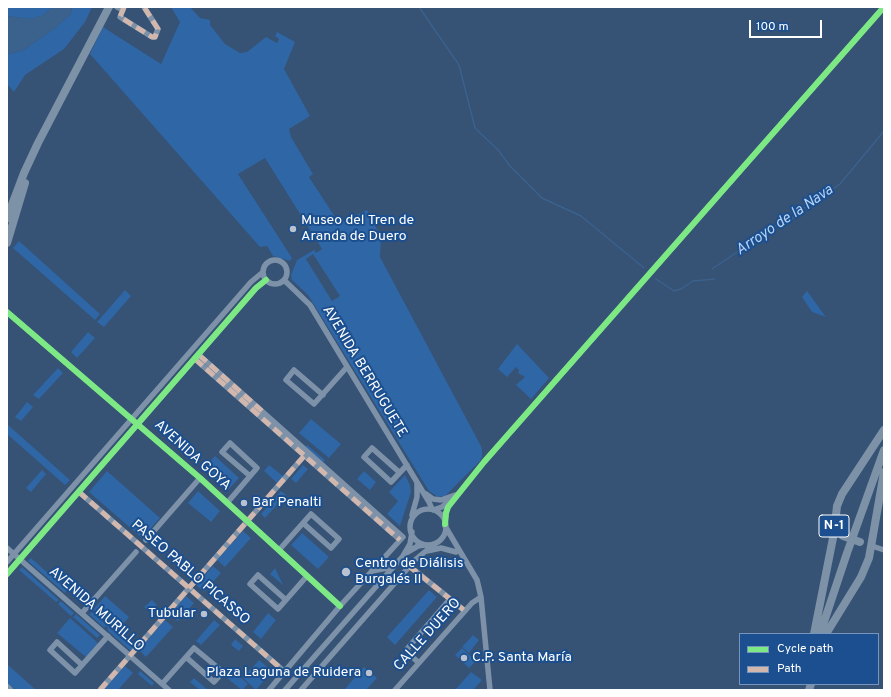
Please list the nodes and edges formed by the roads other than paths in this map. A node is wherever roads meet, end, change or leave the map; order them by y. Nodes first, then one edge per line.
1 (109, 7) edge
2 (117, 7) edge
3 (144, 7) edge
4 (884, 7) edge
5 (123, 8) edge
6 (38, 143) junction
7 (7, 218) edge
8 (7, 243) edge
9 (263, 272) junction
10 (266, 280) junction
11 (284, 280) junction
12 (7, 312) edge
13 (197, 357) junction
14 (348, 367) junction
15 (323, 395) junction
16 (132, 419) junction
17 (139, 424) junction
18 (884, 430) edge
19 (884, 450) edge
20 (304, 452) junction
21 (407, 465) junction
22 (399, 472) junction
23 (884, 472) edge
24 (250, 476) junction
25 (200, 478) junction
26 (417, 482) junction
27 (422, 491) junction
28 (79, 492) junction
29 (457, 494) junction
30 (227, 503) junction
31 (432, 510) junction
32 (412, 518) junction
33 (247, 521) junction
34 (303, 523) junction
35 (445, 525) junction
36 (412, 532) junction
37 (834, 533) junction
38 (146, 540) dead end
39 (434, 544) junction
40 (425, 545) junction
41 (872, 546) junction
42 (7, 548) edge
43 (279, 550) junction
44 (884, 550) edge
45 (136, 552) dead end
46 (425, 552) junction
47 (456, 552) junction
48 (14, 554) junction
49 (402, 556) junction
50 (463, 557) junction
51 (20, 559) junction
52 (7, 562) edge
53 (410, 566) junction
54 (393, 567) junction
55 (372, 571) junction
56 (7, 574) edge
57 (307, 576) junction
58 (188, 588) junction
59 (481, 597) junction
60 (450, 599) junction
61 (286, 600) junction
62 (340, 606) junction
63 (465, 611) junction
64 (82, 614) junction
65 (814, 633) edge
66 (820, 633) edge
67 (827, 633) edge
68 (108, 636) junction
69 (129, 656) junction
70 (186, 657) junction
71 (419, 663) junction
72 (82, 665) junction
73 (285, 672) junction
74 (162, 684) junction
75 (7, 688) edge
76 (398, 689) edge
77 (9, 690) edge
78 (100, 690) edge
79 (169, 690) edge
80 (269, 690) edge
81 (285, 690) edge
82 (300, 690) edge
83 (490, 690) edge

1 - 6 highway
2 - 5 street
3 - 5 street
4 - 29 street
6 - 7 highway
6 - 8 highway
9 - 10 street
9 - 11 street
9 - 16 street
10 - 11 street
10 - 13 street
11 - 14 street, AVENIDA BERRUGUETE
12 - 16 street, AVENIDA GOYA
13 - 17 street
13 - 20 street
14 - 15 street
14 - 21 street, AVENIDA BERRUGUETE
15 - 15 street
16 - 17 street, AVENIDA GOYA
16 - 48 street
17 - 25 street, AVENIDA GOYA
17 - 28 street
18 - 37 highway, N-1
19 - 66 highway, N-1
20 - 33 street
20 - 55 street
21 - 22 street
21 - 26 street, AVENIDA BERRUGUETE
22 - 22 street
23 - 41 highway
24 - 24 street
24 - 30 street
25 - 30 street, AVENIDA GOYA
25 - 38 street
26 - 27 street, AVENIDA BERRUGUETE
26 - 32 street
27 - 29 street
27 - 31 street, AVENIDA BERRUGUETE
28 - 51 street
28 - 58 street, PASEO PABLO PICASSO
29 - 31 street
29 - 35 street
30 - 33 street, AVENIDA GOYA
31 - 32 street
31 - 35 street
32 - 36 street
33 - 43 street, AVENIDA GOYA
33 - 58 street
34 - 34 street
34 - 43 street
35 - 39 street
35 - 50 street
36 - 40 street
36 - 49 street
37 - 41 highway, N-1, bridge
37 - 65 highway, N-1
39 - 40 street
39 - 46 street
39 - 47 street
40 - 49 street
41 - 44 street
41 - 67 highway
42 - 48 street, AVENIDA MURILLO
43 - 57 street, AVENIDA GOYA
45 - 64 street
46 - 47 street
46 - 53 street
47 - 50 street
48 - 51 street, AVENIDA MURILLO
48 - 52 street
49 - 54 street
50 - 59 street
51 - 56 street
51 - 64 street, AVENIDA MURILLO
53 - 60 street
53 - 82 street
54 - 55 street
54 - 81 street
55 - 62 street
57 - 61 street
57 - 62 street, AVENIDA GOYA
58 - 69 street
58 - 73 street, PASEO PABLO PICASSO
59 - 63 street, CALLE DUERO
59 - 83 street
60 - 63 street
60 - 71 street
61 - 61 street
62 - 73 street
63 - 71 street, CALLE DUERO
64 - 68 street, AVENIDA MURILLO
68 - 69 street, AVENIDA MURILLO
68 - 72 street
69 - 74 street, AVENIDA MURILLO
69 - 78 street
70 - 70 street
70 - 74 street
71 - 76 street, CALLE DUERO
72 - 72 street
73 - 80 street
74 - 79 street, AVENIDA MURILLO
75 - 77 highway

